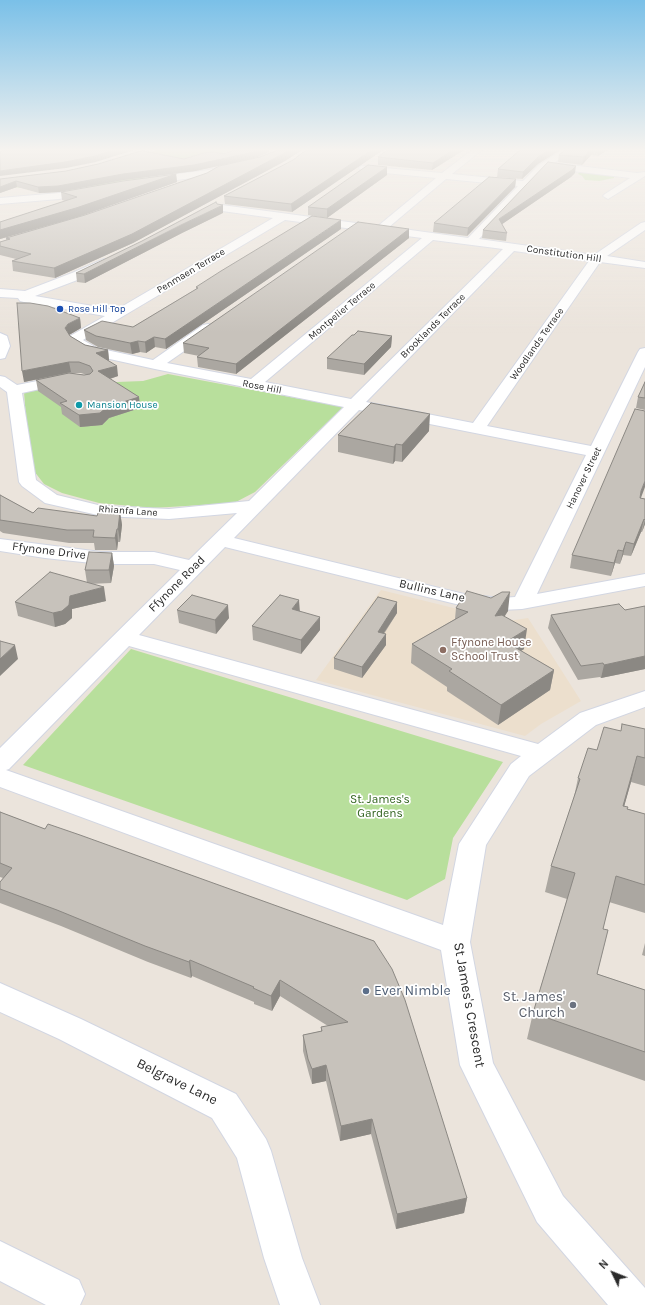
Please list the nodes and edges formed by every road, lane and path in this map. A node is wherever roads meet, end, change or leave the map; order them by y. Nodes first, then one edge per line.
1 (259, 211) edge
2 (303, 211) edge
3 (403, 211) edge
4 (500, 211) edge
5 (289, 217) junction
6 (645, 225) edge
7 (355, 226) junction
8 (381, 229) junction
9 (342, 235) edge
10 (431, 236) junction
11 (471, 241) junction
12 (511, 247) junction
13 (117, 256) edge
14 (597, 258) junction
15 (645, 265) edge
16 (0, 294) edge
17 (25, 296) junction
18 (119, 314) junction
19 (220, 320) edge
20 (5, 337) edge
21 (645, 354) edge
22 (0, 355) edge
23 (155, 365) junction
24 (80, 378) edge
25 (7, 385) edge
26 (253, 385) junction
27 (354, 405) junction
28 (477, 429) junction
29 (596, 452) junction
30 (255, 506) junction
31 (221, 540) junction
32 (0, 545) edge
33 (194, 567) junction
34 (645, 580) edge
35 (522, 603) junction
36 (124, 638) junction
37 (645, 699) edge
38 (543, 754) junction
39 (0, 763) edge
40 (0, 776) edge
41 (455, 942) junction
42 (0, 997) edge
43 (0, 1260) edge
44 (65, 1294) dead end
45 (300, 1305) edge
46 (634, 1305) edge

1 - 5 street, Constitution Hill
2 - 5 street, Penmaen Terrace
3 - 8 street
4 - 11 street
5 - 7 street, Constitution Hill
5 - 18 street, Penmaen Terrace
6 - 14 street
7 - 8 street, Constitution Hill
7 - 9 street
8 - 10 street, Constitution Hill
10 - 11 street, Constitution Hill
10 - 26 street, Montpelier Terrace
11 - 12 street, Constitution Hill
12 - 14 street, Constitution Hill
12 - 27 street, Brooklands Terrace
13 - 17 street
14 - 15 street, Constitution Hill
14 - 28 street, Woodlands Terrace
16 - 17 street
17 - 18 street
18 - 23 street, Rose Hill
19 - 23 street
20 - 22 street
21 - 29 street, Hanover Street
23 - 26 street, Rose Hill
24 - 25 street
25 - 30 street, Rhianfa Lane
26 - 27 street, Rose Hill
27 - 28 street, Rose Hill
27 - 30 street, Ffynone Road
28 - 29 street, Rose Hill
29 - 35 street, Hanover Street
30 - 31 street, Ffynone Road
31 - 33 street, Ffynone Road
31 - 35 street, Bullins Lane
32 - 33 street, Ffynone Drive
33 - 36 street, Ffynone Road
34 - 35 street, Bullins Lane
36 - 38 street
36 - 39 street, Ffynone Road
37 - 38 street, St James's Crescent
38 - 41 street, St James's Crescent
40 - 41 street
41 - 46 street, St James's Crescent
42 - 45 street, Belgrave Lane
43 - 44 street

